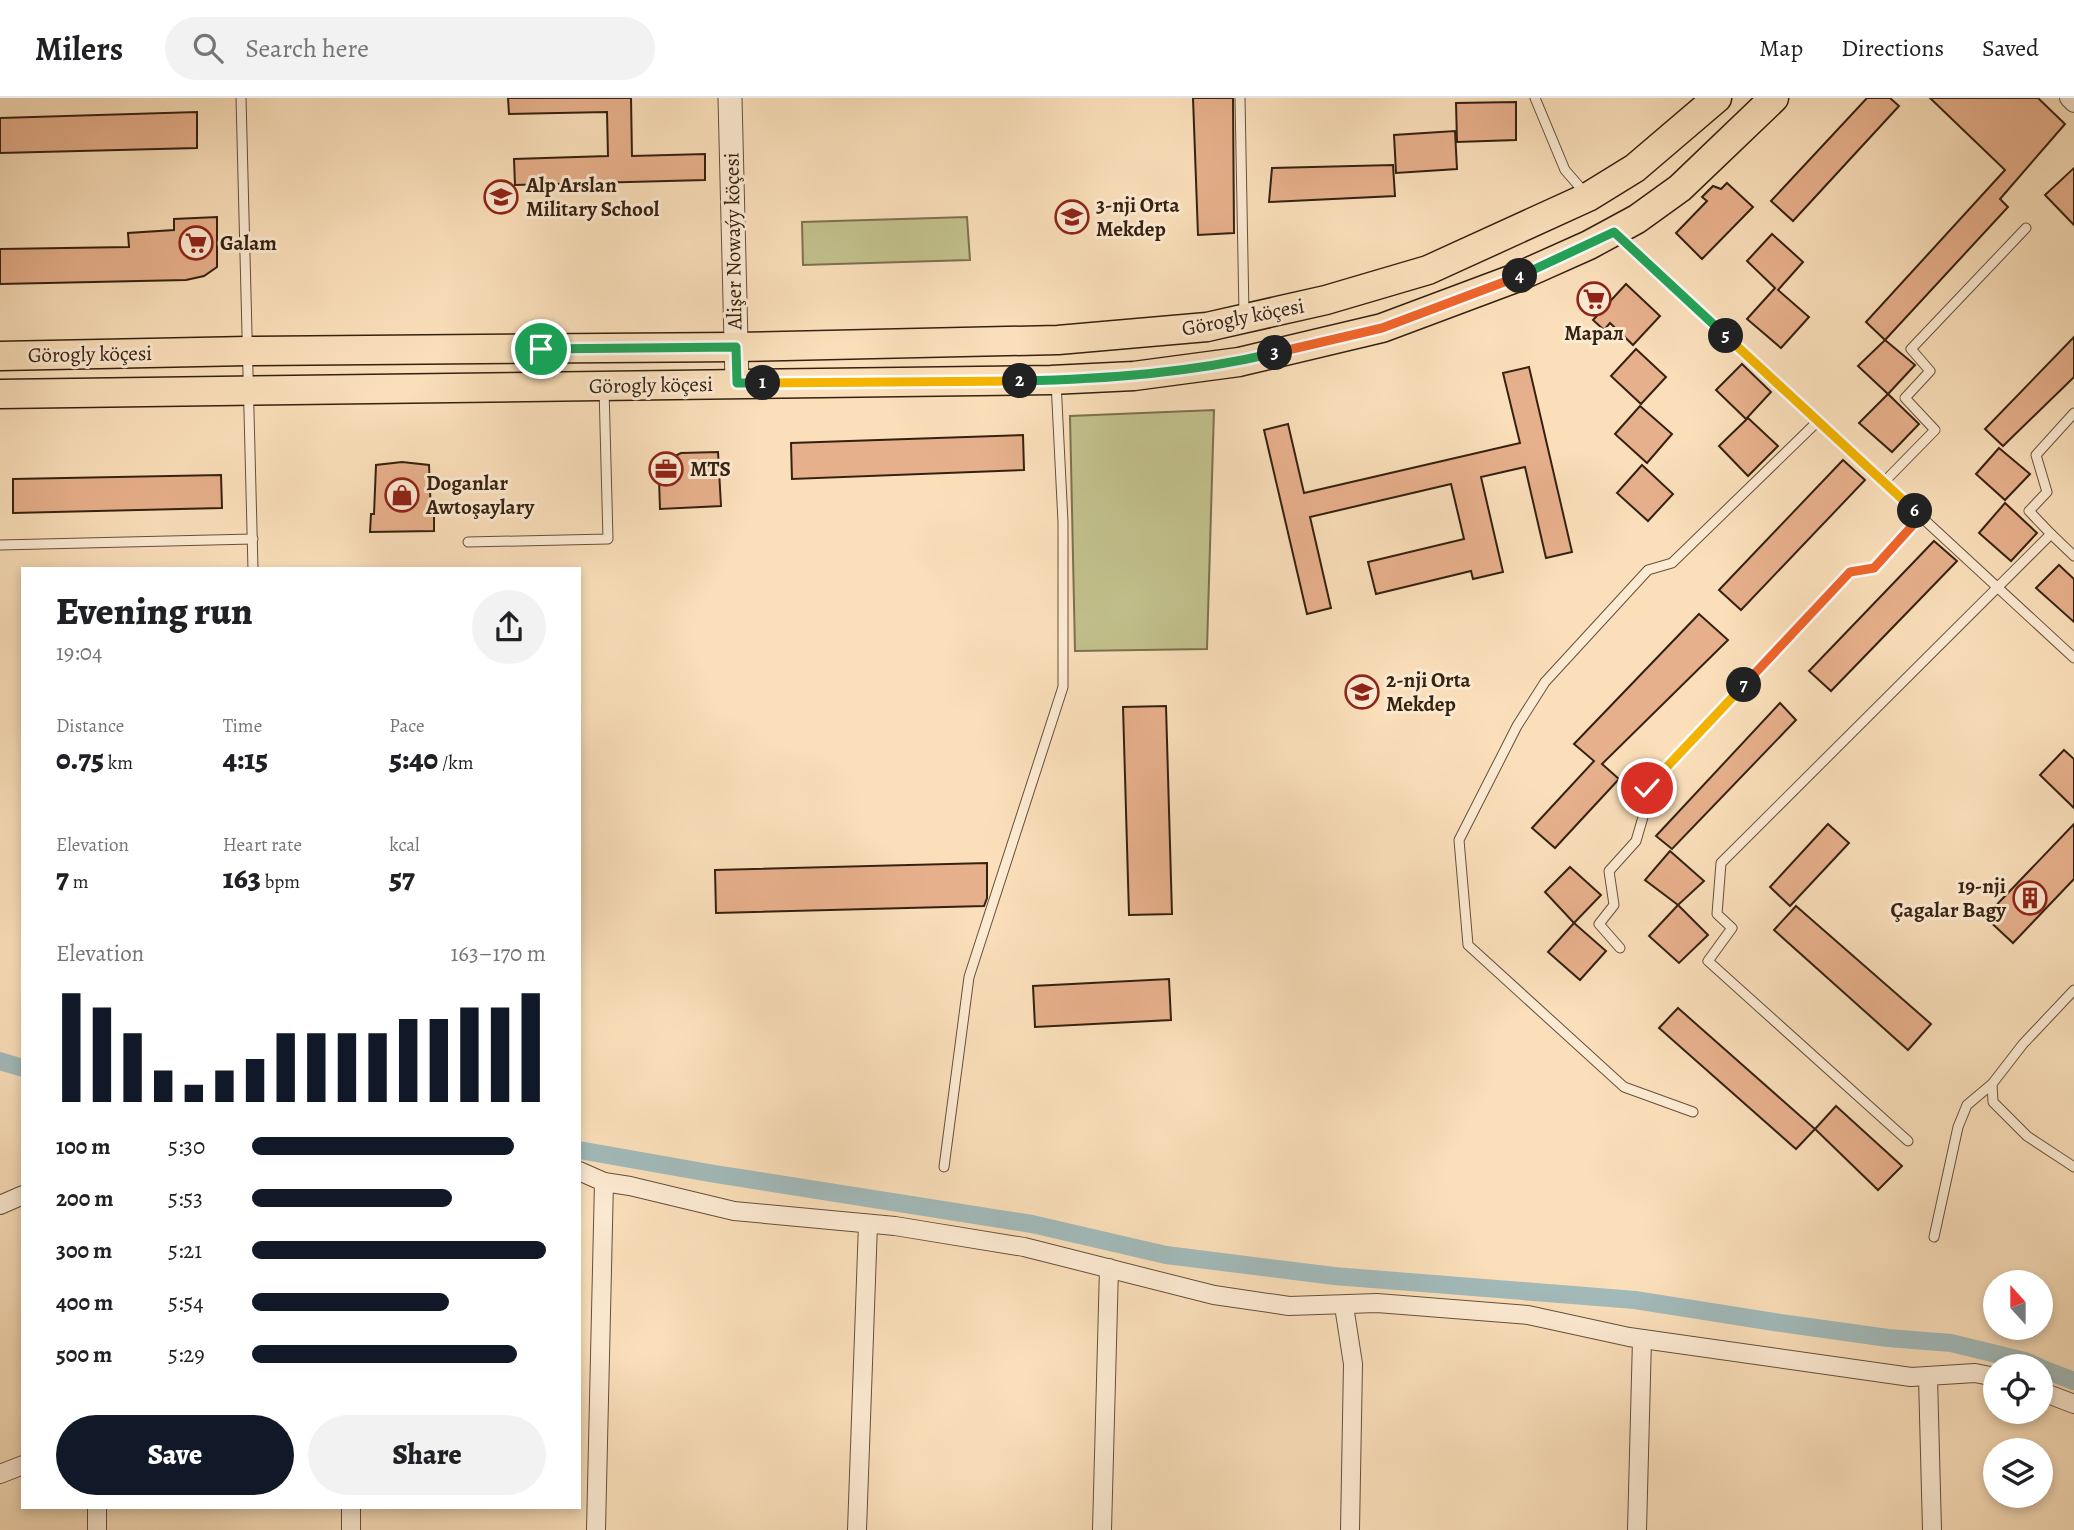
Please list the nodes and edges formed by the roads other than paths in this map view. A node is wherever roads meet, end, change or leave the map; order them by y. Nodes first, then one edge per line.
1 (242, 98) edge
2 (730, 98) edge
3 (1240, 98) edge
4 (1535, 98) edge
5 (1717, 98) edge
6 (1774, 98) edge
7 (2069, 98) edge
8 (2074, 103) edge
9 (1588, 197) junction
10 (2026, 229) dead end
11 (1614, 232) junction
12 (1244, 319) junction
13 (736, 347) junction
14 (248, 351) junction
15 (0, 356) edge
16 (1056, 380) junction
17 (737, 383) junction
18 (604, 386) junction
19 (250, 391) junction
20 (0, 394) edge
21 (2074, 413) edge
22 (1818, 421) junction
23 (1884, 482) junction
24 (1921, 516) junction
25 (2051, 534) junction
26 (253, 539) junction
27 (468, 541) dead end
28 (0, 545) edge
29 (2074, 556) edge
30 (253, 567) edge
31 (1998, 587) junction
32 (2074, 658) edge
33 (1620, 948) dead end
34 (2074, 990) edge
35 (1992, 1084) junction
36 (1693, 1112) dead end
37 (1908, 1141) dead end
38 (944, 1167) dead end
39 (2074, 1167) edge
40 (581, 1172) edge
41 (604, 1182) junction
42 (21, 1196) edge
43 (0, 1205) edge
44 (868, 1224) junction
45 (1934, 1237) dead end
46 (1109, 1268) junction
47 (1344, 1306) junction
48 (1642, 1339) junction
49 (1983, 1375) edge
50 (1928, 1377) junction
51 (2053, 1396) edge
52 (2074, 1404) edge
53 (21, 1466) edge
54 (0, 1474) edge
55 (97, 1509) edge
56 (351, 1509) edge
57 (97, 1530) edge
58 (351, 1530) edge
59 (596, 1530) edge
60 (857, 1530) edge
61 (1102, 1530) edge
62 (1350, 1530) edge
63 (1637, 1530) edge
64 (1932, 1530) edge

1 - 14 lane
2 - 13 street, Alişer Nowaýy köçesi
3 - 12 lane
4 - 9 lane
5 - 9 main road, Görogly köçesi
6 - 11 main road, Görogly köçesi
7 - 8 street
9 - 12 main road, Görogly köçesi
10 - 23 lane
11 - 16 main road, Görogly köçesi
11 - 22 lane
12 - 13 main road, Görogly köçesi
13 - 14 main road, Görogly köçesi
13 - 17 street, Alişer Nowaýy köçesi
14 - 15 main road, Görogly köçesi
14 - 19 lane
16 - 17 main road, Görogly köçesi
16 - 38 lane
17 - 18 main road, Görogly köçesi
18 - 19 main road, Görogly köçesi
18 - 27 lane
19 - 20 main road, Görogly köçesi
19 - 26 lane
21 - 25 lane
22 - 23 lane
22 - 36 lane
23 - 24 lane
24 - 31 lane
24 - 33 lane
25 - 29 lane
25 - 31 lane
26 - 28 lane
26 - 30 lane
31 - 32 lane
31 - 37 lane
34 - 35 lane
35 - 39 lane
35 - 45 lane
40 - 41 street
41 - 44 street
41 - 59 street
42 - 43 street
44 - 46 street
44 - 60 street
46 - 47 street
46 - 61 street
47 - 48 street
47 - 62 street
48 - 50 street
48 - 63 street
49 - 50 street
50 - 64 street
51 - 52 street
53 - 54 street
55 - 57 street
56 - 58 street

